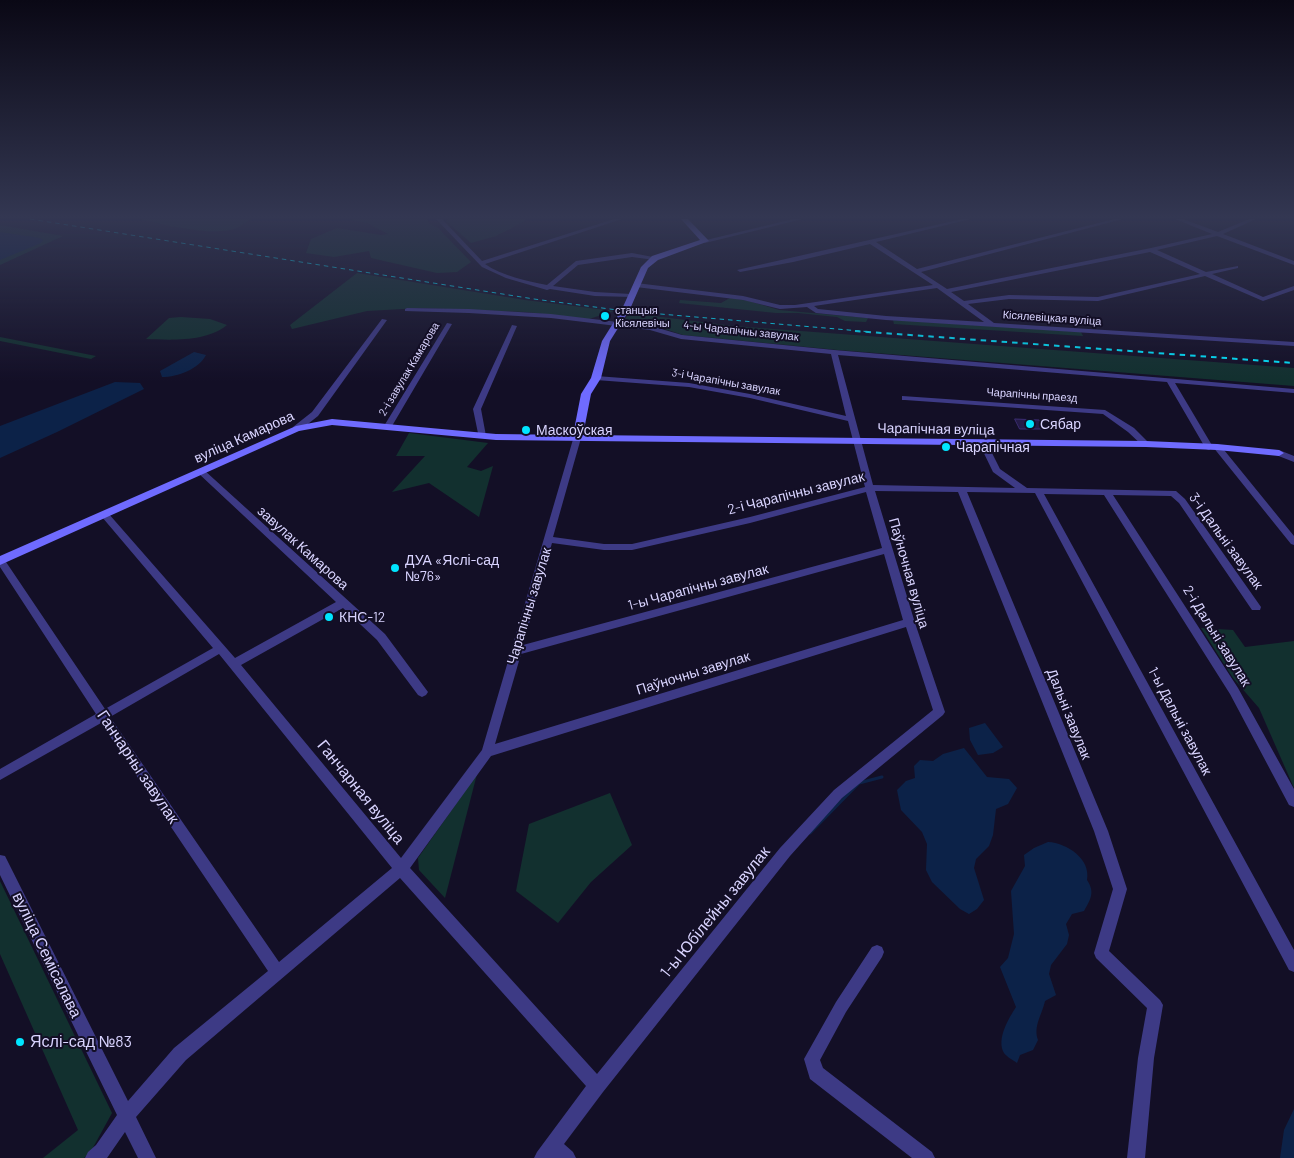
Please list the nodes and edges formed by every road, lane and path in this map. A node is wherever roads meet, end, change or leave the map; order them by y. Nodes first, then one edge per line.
1 (500, 273) edge
2 (564, 273) edge
3 (642, 273) edge
4 (919, 273) edge
5 (1036, 273) edge
6 (1204, 273) edge
7 (1215, 273) edge
8 (1208, 275) junction
9 (636, 285) junction
10 (938, 286) junction
11 (547, 288) junction
12 (1294, 288) edge
13 (946, 291) junction
14 (631, 296) junction
15 (963, 303) junction
16 (810, 306) junction
17 (407, 310) dead end
18 (384, 320) dead end
19 (616, 323) junction
20 (448, 324) dead end
21 (991, 324) junction
22 (514, 326) dead end
23 (1294, 344) edge
24 (834, 352) junction
25 (596, 378) junction
26 (1170, 381) junction
27 (1294, 391) edge
28 (905, 398) dead end
29 (850, 419) junction
30 (388, 426) junction
31 (296, 429) junction
32 (482, 436) junction
33 (577, 438) junction
34 (857, 441) junction
35 (983, 443) junction
36 (1146, 444) junction
37 (1213, 447) junction
38 (1294, 450) edge
39 (1279, 453) junction
40 (1294, 459) edge
41 (202, 472) junction
42 (870, 488) junction
43 (961, 489) junction
44 (1023, 489) junction
45 (1039, 492) junction
46 (1107, 492) junction
47 (1173, 493) joint
48 (105, 515) junction
49 (549, 540) junction
50 (1294, 542) edge
51 (887, 550) junction
52 (1, 561) edge
53 (343, 603) junction
54 (1256, 607) dead end
55 (908, 622) junction
56 (220, 649) junction
57 (516, 650) junction
58 (234, 664) junction
59 (422, 692) dead end
60 (939, 712) joint
61 (103, 716) junction
62 (487, 752) junction
63 (0, 775) edge
64 (1294, 801) edge
65 (0, 861) edge
66 (401, 869) junction
67 (877, 952) dead end
68 (1294, 965) edge
69 (276, 972) junction
70 (596, 1086) junction
71 (126, 1116) junction
72 (548, 1151) edge
73 (94, 1158) edge
74 (147, 1158) edge
75 (567, 1158) edge
76 (926, 1158) edge
77 (1136, 1158) edge

1 - 11 street
2 - 11 street
3 - 9 street, Чарапічны завулак
4 - 10 street
5 - 13 street
6 - 8 street
7 - 8 street
8 - 12 street
8 - 15 street
9 - 14 street, Чарапічны завулак
9 - 16 street
10 - 13 street
10 - 16 street
11 - 14 street
13 - 15 street
14 - 19 street, Чарапічны завулак
15 - 21 street
16 - 21 street, Кісялевіцкая вуліца
17 - 19 street, 4-ы Чарапічны завулак
18 - 31 street
19 - 24 street, 4-ы Чарапічны завулак
19 - 25 street, Чарапічны завулак
20 - 30 street, 2-і завулак Камарова
21 - 23 street, Кісялевіцкая вуліца
22 - 32 street
24 - 26 street, 4-ы Чарапічны завулак
24 - 29 street
25 - 29 street, 3-і Чарапічны завулак
25 - 33 street, Чарапічны завулак
26 - 27 street, 4-ы Чарапічны завулак
26 - 37 street
28 - 36 street, Чарапічны праезд
29 - 34 street
30 - 31 street, вуліца Камарова
30 - 32 street, вуліца Камарова
31 - 41 street, вуліца Камарова
32 - 33 street, вуліца Камарова
33 - 34 street, Чарапічная вуліца
33 - 49 street, Чарапічны завулак
34 - 35 street, Чарапічная вуліца
34 - 42 street, Паўночная вуліца
35 - 36 street, Чарапічная вуліца
35 - 44 street
36 - 37 street, Чарапічная вуліца
37 - 39 street, Чарапічная вуліца
37 - 50 street
38 - 39 street, Чарапічная вуліца
39 - 40 street
41 - 48 street, вуліца Камарова
41 - 53 street, завулак Камарова
42 - 43 street, 2-і Чарапічны завулак
42 - 49 street, 2-і Чарапічны завулак
42 - 51 street, Паўночная вуліца
43 - 44 street, 2-і Чарапічны завулак
43 - 77 street, Дальні завулак
44 - 45 street, 2-і Чарапічны завулак
45 - 46 street, 2-і Чарапічны завулак
45 - 68 street, 1-ы Дальні завулак
46 - 47 street, 2-і Чарапічны завулак
46 - 64 street, 2-і Дальні завулак
47 - 54 street, 3-і Дальні завулак
48 - 52 street, вуліца Камарова
48 - 56 street, Ганчарная вуліца
49 - 57 street, Чарапічны завулак
51 - 55 street, Паўночная вуліца
51 - 57 street, 1-ы Чарапічны завулак
52 - 61 street, Ганчарны завулак
53 - 58 street
53 - 59 street, завулак Камарова
55 - 60 street, Паўночная вуліца
55 - 62 street, Паўночны завулак
56 - 58 street, Ганчарная вуліца
56 - 61 street
57 - 62 street, Чарапічны завулак
58 - 66 street, Ганчарная вуліца
60 - 70 street, 1-ы Юбілейны завулак
61 - 63 street
61 - 69 street, Ганчарны завулак
62 - 66 street, Чарапічны завулак
65 - 71 street, вуліца Семісалава
66 - 69 street
66 - 70 street, Ганчарная вуліца
67 - 76 street
69 - 71 street
70 - 72 street, 1-ы Юбілейны завулак
71 - 73 street
71 - 74 street, вуліца Семісалава
72 - 75 street

